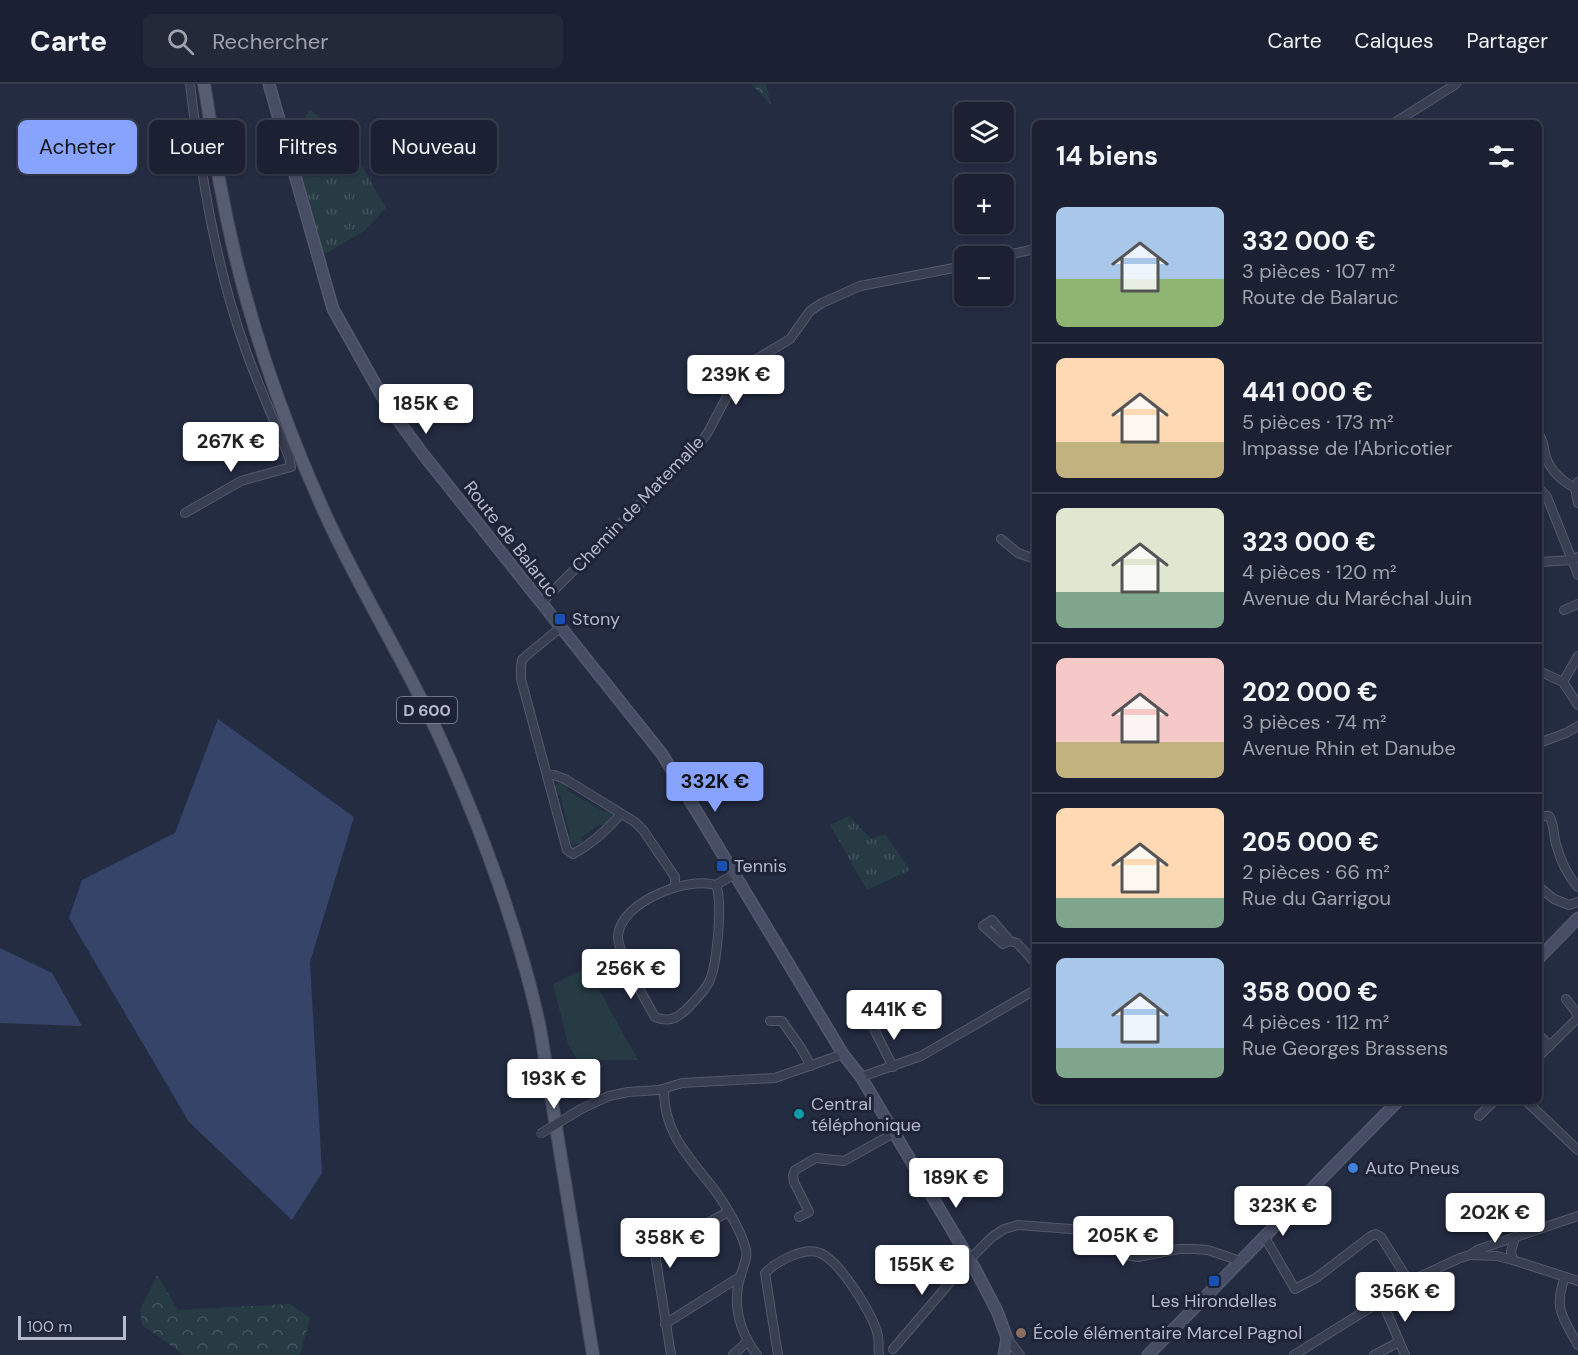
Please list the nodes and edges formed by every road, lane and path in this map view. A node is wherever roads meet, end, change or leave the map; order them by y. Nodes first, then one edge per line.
1 (190, 84) edge
2 (204, 84) edge
3 (269, 84) edge
4 (1456, 84) edge
5 (1399, 120) edge
6 (1032, 250) edge
7 (1014, 253) edge
8 (954, 268) edge
9 (1542, 439) edge
10 (1577, 484) edge
11 (1542, 491) edge
12 (1578, 503) edge
13 (185, 513) dead end
14 (1001, 539) dead end
15 (1032, 558) edge
16 (1575, 559) edge
17 (1542, 562) edge
18 (1578, 575) edge
19 (541, 603) junction
20 (1578, 604) edge
21 (1564, 610) dead end
22 (560, 628) junction
23 (1578, 656) edge
24 (1542, 672) edge
25 (1563, 682) junction
26 (1578, 705) edge
27 (1578, 726) edge
28 (1542, 742) edge
29 (547, 776) junction
30 (621, 814) junction
31 (1542, 817) edge
32 (735, 874) junction
33 (716, 885) junction
34 (675, 887) junction
35 (1578, 887) edge
36 (1542, 890) edge
37 (1578, 902) edge
38 (1578, 918) edge
39 (1010, 941) dead end
40 (1542, 955) edge
41 (1032, 960) edge
42 (1032, 992) edge
43 (1566, 999) dead end
44 (1578, 1018) edge
45 (771, 1022) dead end
46 (873, 1027) dead end
47 (1542, 1038) edge
48 (1550, 1046) junction
49 (1542, 1053) edge
50 (843, 1054) junction
51 (811, 1066) junction
52 (893, 1067) junction
53 (861, 1077) junction
54 (664, 1089) junction
55 (1395, 1104) edge
56 (1489, 1104) edge
57 (1529, 1104) edge
58 (1479, 1116) dead end
59 (894, 1132) junction
60 (540, 1134) dead end
61 (1578, 1150) edge
62 (728, 1212) junction
63 (1578, 1216) edge
64 (799, 1217) dead end
65 (1264, 1236) junction
66 (1515, 1238) junction
67 (1470, 1255) junction
68 (970, 1259) junction
69 (1513, 1260) junction
70 (1240, 1261) junction
71 (741, 1276) junction
72 (1565, 1277) junction
73 (1578, 1281) edge
74 (1410, 1283) junction
75 (1382, 1301) junction
76 (665, 1324) junction
77 (1007, 1338) junction
78 (747, 1342) junction
79 (1399, 1342) junction
80 (1578, 1345) edge
81 (893, 1349) dead end
82 (593, 1355) edge
83 (670, 1355) edge
84 (733, 1355) edge
85 (757, 1355) edge
86 (778, 1355) edge
87 (879, 1355) edge
88 (1004, 1355) edge
89 (1020, 1355) edge
90 (1148, 1355) edge
91 (1294, 1355) edge
92 (1374, 1355) edge
93 (1405, 1355) edge

1 - 13 street
2 - 82 main road, D 600
3 - 19 street, Route de Balaruc
4 - 5 street
6 - 7 street
8 - 19 street, Chemin de Matemalle
9 - 10 street
10 - 12 street
11 - 16 street
14 - 15 street
16 - 17 street
16 - 18 street
19 - 22 street, Route de Balaruc
20 - 21 street
22 - 29 street
22 - 32 street, Route de Balaruc
23 - 25 street
24 - 25 street
25 - 26 street
27 - 28 street
29 - 30 street
29 - 30 street
30 - 34 street
31 - 35 street
32 - 33 street
32 - 50 street, Route de Balaruc
33 - 34 street
33 - 34 street
36 - 37 street
38 - 40 street
39 - 41 street
42 - 52 street
43 - 44 street
44 - 48 street
45 - 51 street
46 - 52 street
47 - 48 street
48 - 49 street
50 - 51 street
50 - 53 street, Route de Balaruc
51 - 54 street
52 - 53 street
53 - 59 street, Route de Balaruc
54 - 60 street, bridge
54 - 62 street
55 - 65 street
56 - 58 street
57 - 61 street
59 - 64 street
59 - 68 street, Route de Balaruc
62 - 71 street
62 - 76 street
63 - 66 street
65 - 70 street
65 - 74 street
66 - 67 street
66 - 69 street
67 - 69 street
67 - 74 street
68 - 70 street
68 - 77 street, Route de Balaruc
68 - 81 street
69 - 72 street
70 - 90 street
71 - 76 street
71 - 78 street
72 - 73 street
72 - 80 street
74 - 75 street
75 - 79 street
75 - 91 street
76 - 83 street
77 - 88 street
77 - 89 street
78 - 84 street
78 - 85 street
79 - 92 street
79 - 93 street
86 - 87 street

